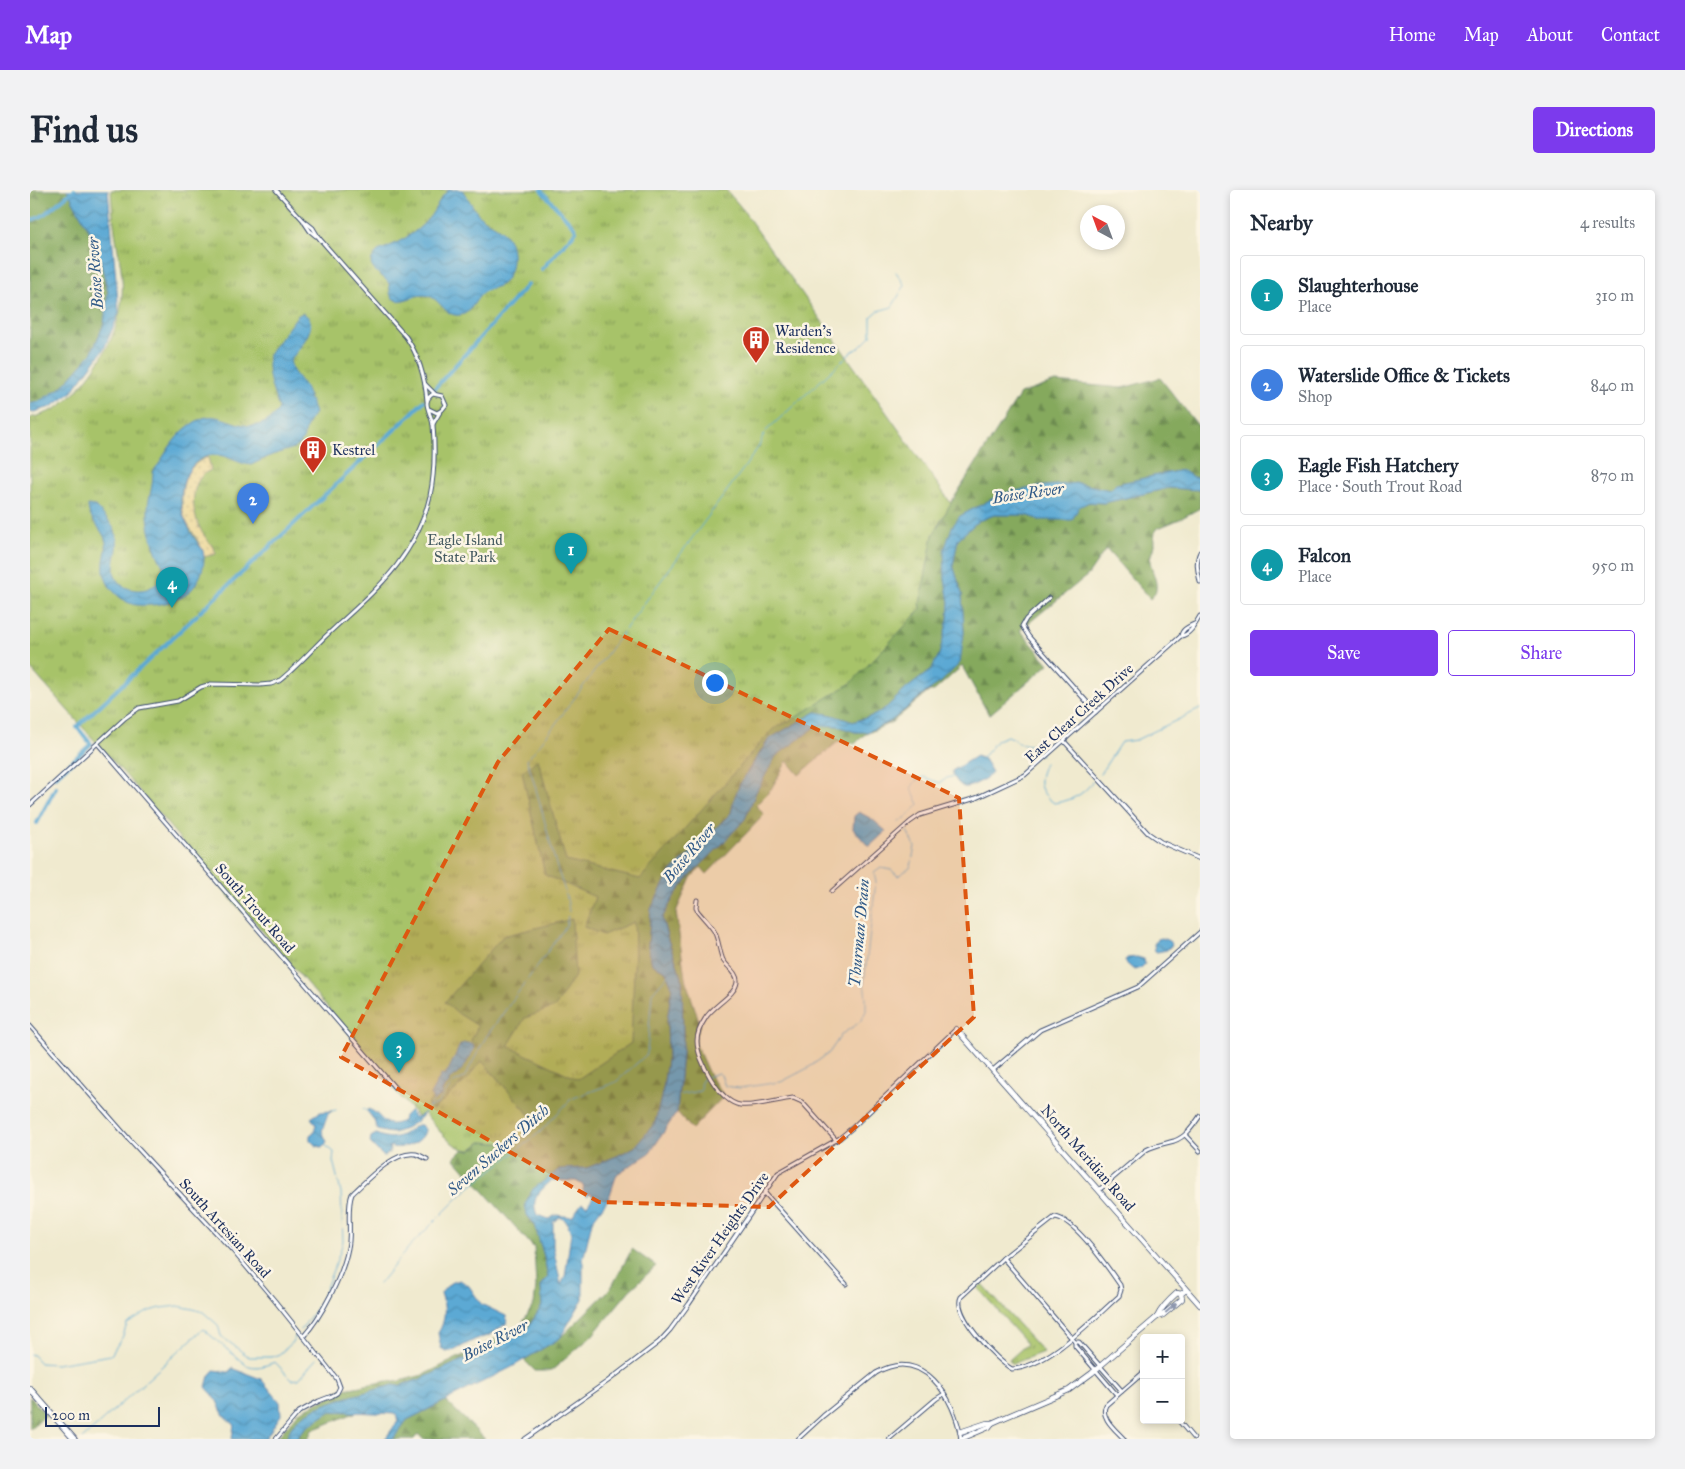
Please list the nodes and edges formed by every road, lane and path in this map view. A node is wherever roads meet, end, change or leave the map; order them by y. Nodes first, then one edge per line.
1 (276, 190) edge
2 (425, 383) junction
3 (435, 394) junction
4 (427, 401) junction
5 (429, 409) junction
6 (440, 412) junction
7 (433, 424) junction
8 (1200, 552) edge
9 (1200, 582) edge
10 (1049, 598) dead end
11 (1200, 616) edge
12 (1096, 712) junction
13 (1064, 741) junction
14 (98, 744) junction
15 (30, 805) edge
16 (1200, 859) edge
17 (832, 891) dead end
18 (697, 900) dead end
19 (1200, 932) edge
20 (30, 1026) edge
21 (956, 1029) joint
22 (993, 1070) junction
23 (395, 1088) dead end
24 (1200, 1116) edge
25 (1185, 1135) junction
26 (836, 1140) junction
27 (1200, 1151) edge
28 (427, 1159) dead end
29 (1099, 1190) junction
30 (764, 1192) junction
31 (1003, 1258) junction
32 (846, 1284) dead end
33 (1186, 1290) junction
34 (1200, 1305) edge
35 (303, 1337) junction
36 (1072, 1337) junction
37 (1098, 1368) junction
38 (1140, 1376) edge
39 (30, 1389) edge
40 (1122, 1391) junction
41 (944, 1394) junction
42 (1117, 1395) junction
43 (992, 1423) junction
44 (1181, 1424) edge
45 (960, 1432) junction
46 (891, 1438) edge
47 (74, 1439) edge
48 (276, 1439) edge
49 (525, 1439) edge
50 (798, 1439) edge
51 (962, 1439) edge
52 (1124, 1439) edge
53 (1194, 1439) edge

1 - 2 street
2 - 3 street
2 - 4 street
3 - 4 street
3 - 6 street
4 - 5 street
5 - 6 street
5 - 7 street
6 - 7 street
7 - 14 street
8 - 9 street
10 - 12 street
11 - 12 street, East Clear Creek Drive
12 - 13 street, East Clear Creek Drive
13 - 16 street
13 - 17 street, East Clear Creek Drive
14 - 15 street
14 - 23 street, South Trout Road
18 - 26 street
19 - 22 street
20 - 35 street, South Artesian Road
21 - 22 street, North Meridian Road
21 - 26 street, West River Heights Drive
22 - 29 street, North Meridian Road
24 - 25 street
25 - 27 street
25 - 29 street
26 - 30 street, West River Heights Drive
28 - 35 street
29 - 33 street, North Meridian Road
30 - 32 street
30 - 49 street, West River Heights Drive
31 - 36 street
31 - 36 street
31 - 36 street
33 - 34 street, North Meridian Road
33 - 37 street
35 - 48 street, South Artesian Road
36 - 37 street
37 - 40 street
37 - 42 street
37 - 43 street
38 - 40 street
39 - 47 main road
40 - 42 street
41 - 45 street
41 - 46 street
41 - 50 street
42 - 52 street
43 - 45 street
43 - 51 street
44 - 53 street
45 - 51 street

